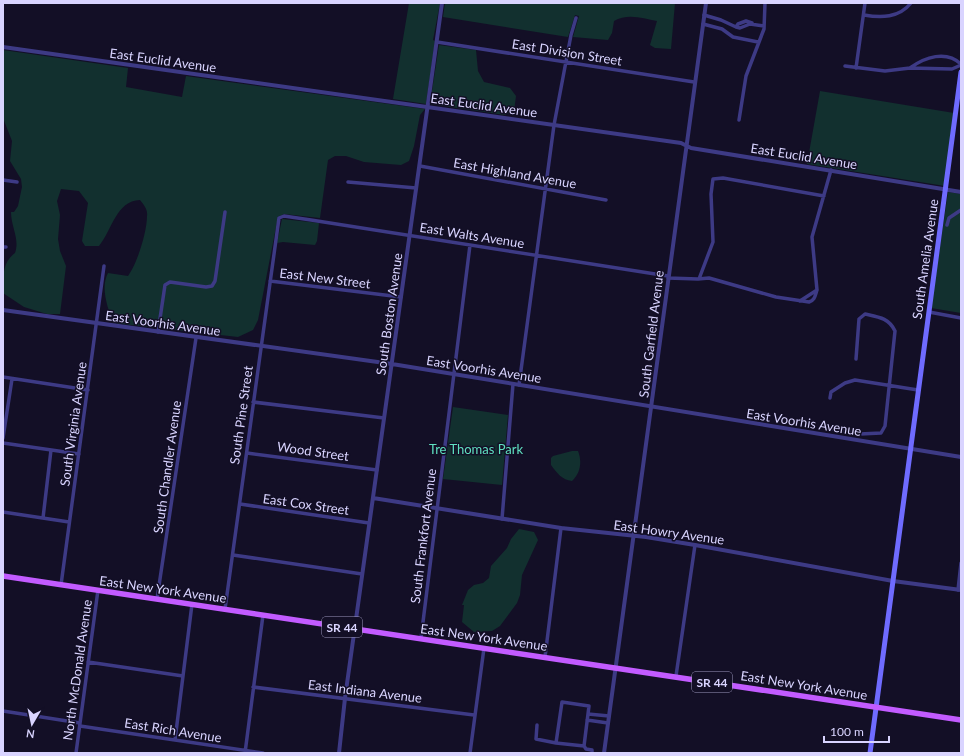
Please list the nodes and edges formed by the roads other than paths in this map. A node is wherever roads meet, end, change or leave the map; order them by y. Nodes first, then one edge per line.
1 (442, 3) edge
2 (706, 3) edge
3 (765, 3) edge
4 (866, 3) edge
5 (911, 3) edge
6 (704, 15) junction
7 (864, 16) junction
8 (576, 18) dead end
9 (703, 24) junction
10 (764, 26) junction
11 (437, 42) junction
12 (758, 42) junction
13 (3, 47) edge
14 (566, 62) junction
15 (961, 64) edge
16 (845, 66) dead end
17 (856, 68) junction
18 (910, 68) junction
19 (961, 72) edge
20 (694, 82) junction
21 (428, 107) junction
22 (739, 120) dead end
23 (554, 125) junction
24 (686, 146) junction
25 (420, 166) junction
26 (831, 170) junction
27 (3, 180) edge
28 (17, 182) dead end
29 (348, 182) dead end
30 (416, 188) junction
31 (546, 188) junction
32 (947, 189) junction
33 (961, 192) edge
34 (824, 196) junction
35 (606, 200) dead end
36 (961, 210) edge
37 (225, 212) dead end
38 (277, 224) joint
39 (947, 225) dead end
40 (410, 235) junction
41 (470, 245) junction
42 (537, 255) junction
43 (104, 266) dead end
44 (668, 277) junction
45 (699, 279) junction
46 (270, 281) junction
47 (816, 290) junction
48 (401, 298) junction
49 (800, 301) junction
50 (3, 310) edge
51 (928, 312) junction
52 (961, 318) edge
53 (96, 323) junction
54 (158, 332) junction
55 (196, 338) junction
56 (261, 347) junction
57 (856, 359) dead end
58 (392, 364) junction
59 (454, 375) junction
60 (3, 377) edge
61 (12, 379) junction
62 (513, 384) junction
63 (889, 384) junction
64 (519, 385) junction
65 (88, 390) junction
66 (918, 390) junction
67 (830, 398) dead end
68 (253, 402) junction
69 (651, 407) junction
70 (384, 418) junction
71 (826, 428) dead end
72 (3, 438) edge
73 (3, 443) edge
74 (910, 449) junction
75 (51, 450) junction
76 (246, 452) junction
77 (79, 454) junction
78 (961, 456) edge
79 (377, 470) junction
80 (373, 498) junction
81 (240, 504) junction
82 (437, 508) junction
83 (3, 512) edge
84 (43, 518) junction
85 (502, 519) junction
86 (69, 522) junction
87 (369, 523) junction
88 (561, 528) junction
89 (634, 537) junction
90 (695, 545) junction
91 (233, 555) junction
92 (961, 563) edge
93 (362, 574) junction
94 (3, 576) edge
95 (893, 581) junction
96 (62, 585) junction
97 (98, 590) junction
98 (959, 590) edge
99 (157, 599) junction
100 (192, 604) junction
101 (225, 609) junction
102 (263, 615) junction
103 (354, 629) junction
104 (420, 638) junction
105 (484, 648) junction
106 (545, 657) junction
107 (88, 662) junction
108 (615, 667) junction
109 (183, 676) junction
110 (676, 676) junction
111 (253, 687) junction
112 (345, 698) junction
113 (876, 707) junction
114 (3, 711) edge
115 (588, 714) junction
116 (474, 715) junction
117 (609, 716) junction
118 (587, 720) junction
119 (961, 720) edge
120 (608, 723) junction
121 (80, 725) junction
122 (537, 725) dead end
123 (175, 740) junction
124 (556, 743) junction
125 (584, 746) junction
126 (245, 752) edge
127 (76, 753) edge
128 (263, 753) edge
129 (339, 753) edge
130 (470, 753) edge
131 (592, 753) edge
132 (604, 753) edge
133 (870, 753) edge

1 - 11 street, South Boston Avenue
2 - 6 street, South Garfield Avenue
3 - 10 street
4 - 7 street
5 - 7 street
6 - 9 street, South Garfield Avenue
6 - 10 street
7 - 17 street
8 - 14 street
9 - 12 street
9 - 20 street, South Garfield Avenue
10 - 12 street
11 - 14 street, East Division Street
11 - 21 street, South Boston Avenue
12 - 22 street
13 - 21 street, East Euclid Avenue
14 - 20 street, East Division Street
14 - 23 street
15 - 18 street
15 - 18 street
16 - 17 street
17 - 18 street
19 - 32 main road, South Amelia Avenue
20 - 24 street, South Garfield Avenue
21 - 23 street, East Euclid Avenue
21 - 25 street, South Boston Avenue
23 - 24 street, East Euclid Avenue
23 - 31 street
24 - 26 street, East Euclid Avenue
24 - 44 street, South Garfield Avenue
25 - 30 street, South Boston Avenue
25 - 31 street, East Highland Avenue
26 - 32 street, East Euclid Avenue
26 - 34 street
27 - 28 street
29 - 30 street
30 - 40 street, South Boston Avenue
31 - 35 street, East Highland Avenue
31 - 42 street
32 - 33 street, East Euclid Avenue
32 - 51 main road, South Amelia Avenue
34 - 45 street
34 - 47 street
36 - 39 street
37 - 54 street
38 - 40 street, East Walts Avenue
38 - 46 street, South Pine Street
40 - 41 street, East Walts Avenue
40 - 48 street, South Boston Avenue
41 - 42 street, East Walts Avenue
41 - 59 street, South Frankfort Avenue
42 - 44 street, East Walts Avenue
42 - 64 street
43 - 53 street, South Virginia Avenue
44 - 45 street, East Walts Avenue
44 - 69 street, South Garfield Avenue
45 - 49 street, East Walts Avenue
46 - 48 street, East New Street
46 - 56 street, South Pine Street
47 - 49 street
47 - 49 street
48 - 58 street, South Boston Avenue
50 - 53 street, East Voorhis Avenue
51 - 52 street
51 - 66 main road, South Amelia Avenue
53 - 54 street, East Voorhis Avenue
53 - 65 street, South Virginia Avenue
54 - 55 street, East Voorhis Avenue
55 - 56 street, East Voorhis Avenue
55 - 99 street, South Chandler Avenue
56 - 58 street, East Voorhis Avenue
56 - 68 street, South Pine Street
57 - 63 street
58 - 59 street, East Voorhis Avenue
58 - 70 street, South Boston Avenue
59 - 62 street, East Voorhis Avenue
59 - 82 street, South Frankfort Avenue
60 - 61 street
61 - 65 street
61 - 72 street
62 - 64 street, East Voorhis Avenue
62 - 85 street
63 - 66 street
63 - 67 street
63 - 71 street
64 - 69 street, East Voorhis Avenue
65 - 77 street, South Virginia Avenue
66 - 74 main road, South Amelia Avenue
68 - 70 street
68 - 76 street, South Pine Street
69 - 74 street, East Voorhis Avenue
69 - 89 street, South Garfield Avenue
70 - 79 street, South Boston Avenue
73 - 75 street
74 - 78 street, East Voorhis Avenue
74 - 95 main road, South Amelia Avenue
75 - 77 street
75 - 84 street
76 - 79 street, Wood Street
76 - 81 street, South Pine Street
77 - 86 street, South Virginia Avenue
79 - 80 street, South Boston Avenue
80 - 82 street, East Howry Avenue
80 - 87 street, South Boston Avenue
81 - 87 street, East Cox Street
81 - 91 street, South Pine Street
82 - 85 street, East Howry Avenue
82 - 104 street, South Frankfort Avenue
83 - 84 street
84 - 86 street
85 - 88 street, East Howry Avenue
86 - 96 street, South Virginia Avenue
87 - 93 street, South Boston Avenue
88 - 89 street, East Howry Avenue
88 - 106 street
89 - 90 street, East Howry Avenue
89 - 108 street, South Garfield Avenue
90 - 95 street, East Howry Avenue
90 - 110 street
91 - 93 street
91 - 101 street, South Pine Street
92 - 98 street
93 - 103 street, South Boston Avenue
94 - 96 main road, East New York Avenue / SR 44
95 - 98 street, East Howry Avenue
95 - 113 main road, South Amelia Avenue
96 - 97 main road, East New York Avenue / SR 44
97 - 99 main road, East New York Avenue / SR 44
97 - 107 street, North McDonald Avenue
99 - 100 main road, East New York Avenue / SR 44
100 - 101 main road, East New York Avenue / SR 44
100 - 109 street
101 - 102 main road, East New York Avenue / SR 44
102 - 103 main road, East New York Avenue / SR 44
102 - 111 street
103 - 104 main road, East New York Avenue / SR 44
103 - 112 street, South Boston Avenue
104 - 105 main road, East New York Avenue / SR 44
105 - 106 main road, East New York Avenue / SR 44
105 - 116 street
106 - 108 main road, East New York Avenue / SR 44
107 - 109 street
107 - 121 street, North McDonald Avenue
108 - 110 main road, East New York Avenue / SR 44
108 - 117 street, South Garfield Avenue
109 - 123 street
110 - 113 main road, East New York Avenue / SR 44
111 - 112 street, East Indiana Avenue
111 - 126 street
112 - 116 street, East Indiana Avenue
112 - 129 street, South Boston Avenue
113 - 119 main road, East New York Avenue / SR 44
113 - 133 main road, South Amelia Avenue
114 - 121 street, East Rich Avenue
115 - 117 street
115 - 118 street
115 - 124 street
116 - 130 street
117 - 120 street, South Garfield Avenue
118 - 120 street
118 - 125 street
120 - 132 street, South Garfield Avenue
121 - 123 street, East Rich Avenue
121 - 127 street, North McDonald Avenue
122 - 124 street
123 - 126 street, East Rich Avenue
124 - 125 street
125 - 131 street
126 - 128 street, East Rich Avenue

